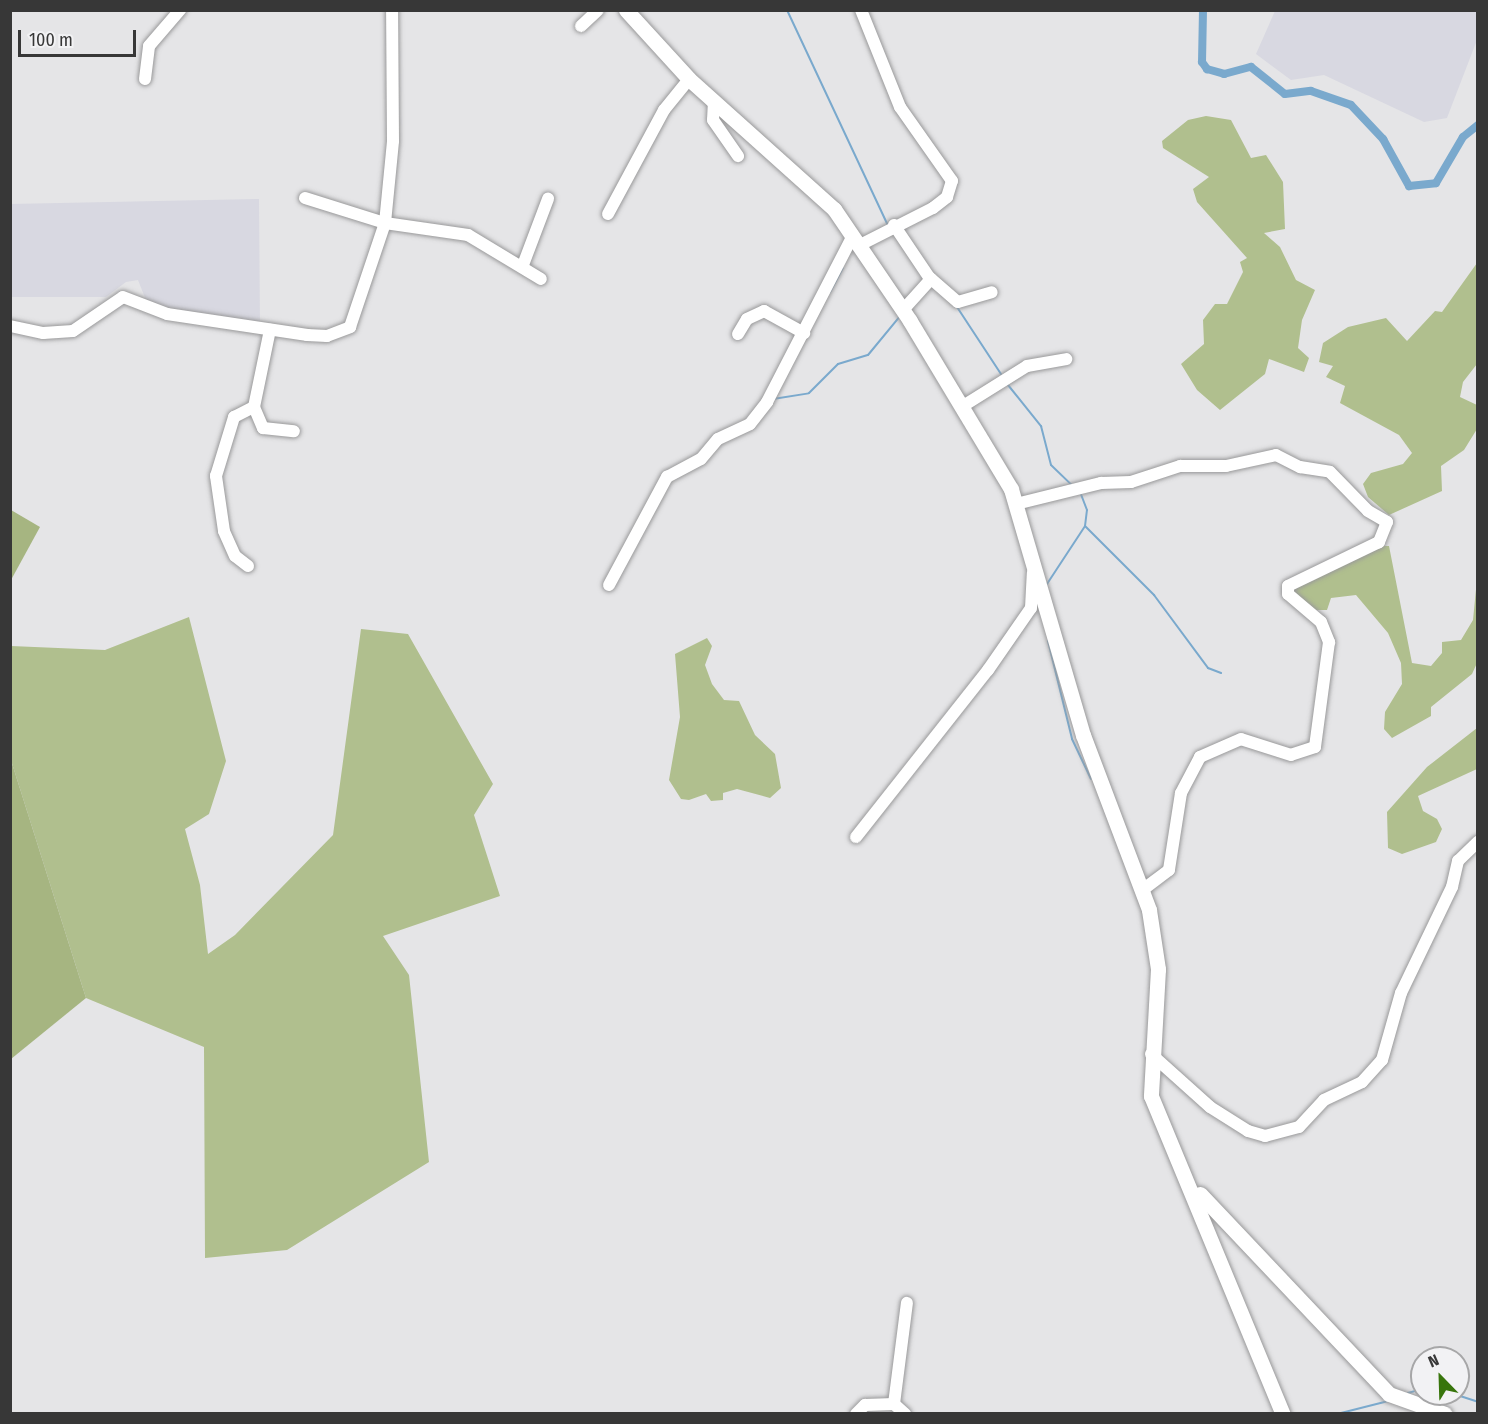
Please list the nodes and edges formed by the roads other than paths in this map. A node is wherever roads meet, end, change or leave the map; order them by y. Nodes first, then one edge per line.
1 (180, 10) edge
2 (392, 10) edge
3 (598, 10) edge
4 (626, 10) edge
5 (861, 10) edge
6 (581, 26) dead end
7 (145, 79) dead end
8 (689, 79) junction
9 (714, 100) junction
10 (738, 156) dead end
11 (305, 198) dead end
12 (548, 200) dead end
13 (608, 214) dead end
14 (385, 223) junction
15 (890, 227) junction
16 (856, 243) junction
17 (523, 265) junction
18 (541, 279) dead end
19 (931, 279) junction
20 (992, 292) dead end
21 (904, 312) junction
22 (10, 326) edge
23 (270, 330) junction
24 (804, 333) junction
25 (738, 334) dead end
26 (1066, 359) dead end
27 (963, 406) junction
28 (254, 407) junction
29 (294, 431) dead end
30 (1016, 504) junction
31 (1033, 551) junction
32 (248, 566) dead end
33 (609, 585) dead end
34 (856, 837) dead end
35 (1478, 842) edge
36 (1144, 890) junction
37 (1151, 1054) junction
38 (1193, 1188) junction
39 (907, 1303) dead end
40 (894, 1404) junction
41 (1425, 1411) edge
42 (856, 1413) edge
43 (905, 1413) edge
44 (1282, 1413) edge
45 (1445, 1413) edge

1 - 7 street
2 - 14 street
3 - 6 street
4 - 8 main road
5 - 15 street
8 - 9 main road
8 - 13 street
9 - 10 street
9 - 16 main road
11 - 14 street
12 - 17 street
14 - 17 street
14 - 23 street
15 - 16 street
15 - 19 street
16 - 21 main road
16 - 24 street
17 - 18 street
19 - 20 street
19 - 21 street
21 - 27 main road
22 - 23 street
23 - 28 street
24 - 25 street
24 - 33 street
26 - 27 street
27 - 30 main road
28 - 29 street
28 - 32 street
30 - 31 main road
30 - 36 street
31 - 34 street
31 - 36 main road
35 - 37 street
36 - 37 main road
37 - 38 main road
38 - 41 main road
38 - 44 main road
39 - 40 street
40 - 42 street
40 - 43 street
41 - 45 main road

